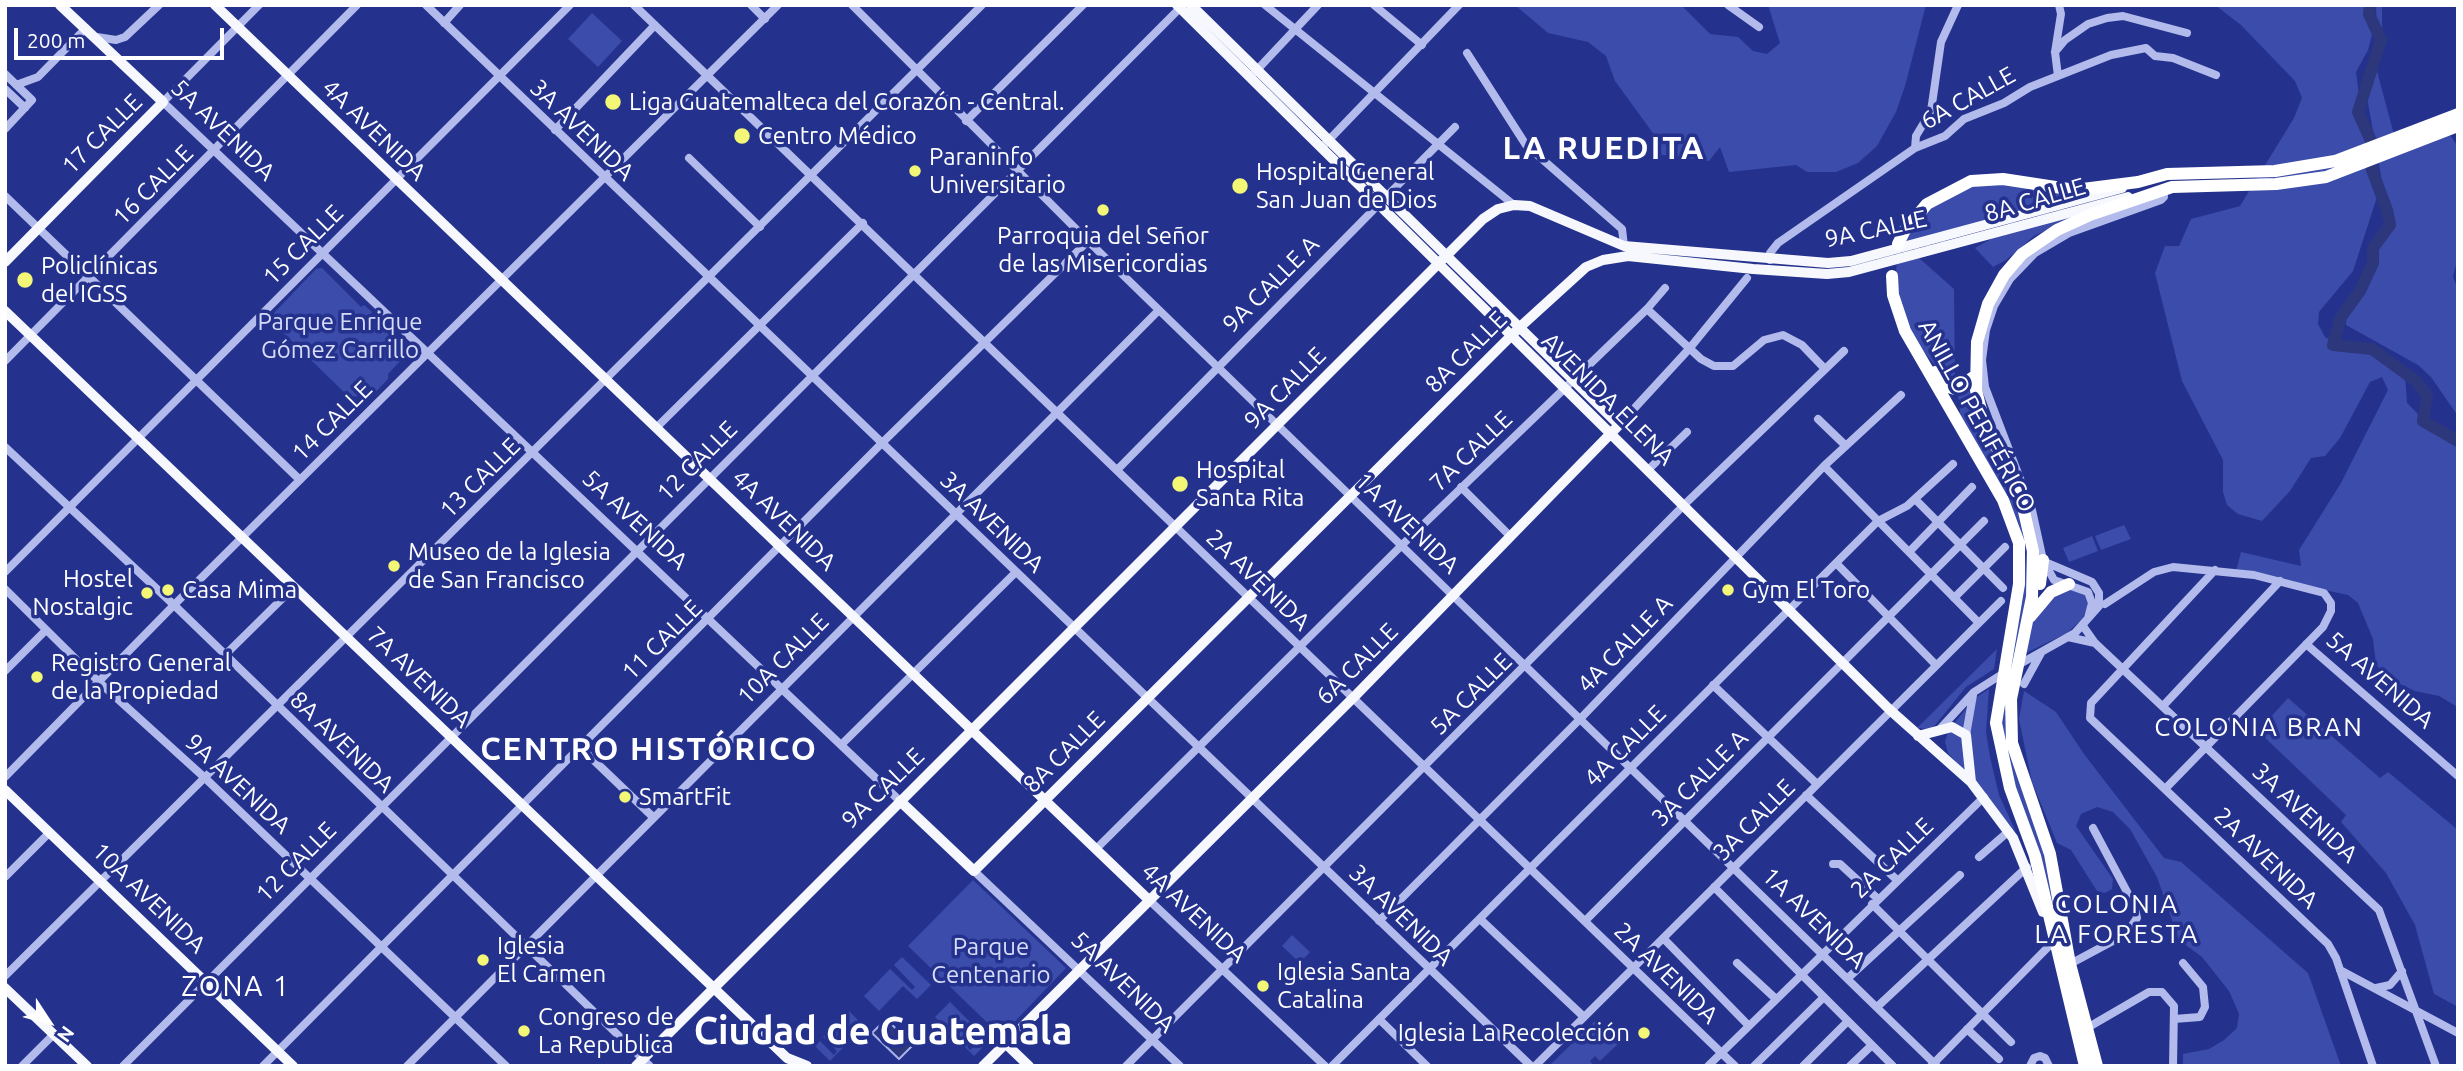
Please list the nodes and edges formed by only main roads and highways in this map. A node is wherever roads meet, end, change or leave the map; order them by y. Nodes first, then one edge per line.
1 (60, 5) edge
2 (72, 5) edge
3 (215, 5) edge
4 (1182, 6) edge
5 (88, 30) junction
6 (163, 102) joint
7 (2458, 114) edge
8 (2458, 126) edge
9 (2138, 182) junction
10 (2167, 183) junction
11 (2143, 195) junction
12 (1898, 244) dead end
13 (1443, 259) junction
14 (5, 262) edge
15 (1892, 276) dead end
16 (5, 311) edge
17 (1517, 331) junction
18 (1917, 352) junction
19 (1975, 376) junction
20 (1955, 389) junction
21 (1958, 421) junction
22 (1615, 428) junction
23 (2043, 560) road end
24 (2069, 584) road end
25 (2026, 624) junction
26 (972, 730) junction
27 (1937, 732) junction
28 (1918, 736) junction
29 (1935, 752) junction
30 (1966, 758) junction
31 (1953, 768) junction
32 (1971, 782) junction
33 (5, 790) edge
34 (900, 801) junction
35 (1045, 801) junction
36 (974, 871) joint
37 (1149, 900) junction
38 (2054, 941) junction
39 (713, 987) junction
40 (5, 988) edge
41 (1006, 1044) junction
42 (643, 1063) edge
43 (87, 1066) edge
44 (293, 1066) edge
45 (807, 1066) edge
46 (983, 1066) edge
47 (1029, 1066) edge
48 (2085, 1066) edge
49 (2097, 1066) edge

1 - 5 main road, 5A AVENIDA
2 - 5 main road
3 - 26 main road, 4A AVENIDA
4 - 13 main road, AVENIDA ELENA
5 - 6 main road, 5A AVENIDA
6 - 14 main road, 17 CALLE
7 - 10 highway, ANILLO PERIFÉRICO
8 - 10 highway, ANILLO PERIFÉRICO
9 - 10 highway, ANILLO PERIFÉRICO
9 - 12 highway, ANILLO PERIFÉRICO
9 - 13 main road, 9A CALLE
10 - 11 highway, ANILLO PERIFÉRICO
11 - 17 main road, 8A CALLE
11 - 19 highway, ANILLO PERIFÉRICO
13 - 17 main road, AVENIDA ELENA
13 - 26 main road, 9A CALLE
15 - 18 highway, ANILLO PERIFÉRICO
16 - 39 main road, 7A AVENIDA
17 - 22 main road, AVENIDA ELENA
17 - 35 main road, 8A CALLE
18 - 20 highway
18 - 21 highway, ANILLO PERIFÉRICO
19 - 20 highway
19 - 25 highway, ANILLO PERIFÉRICO
20 - 21 highway
21 - 38 highway, ANILLO PERIFÉRICO
22 - 28 main road, AVENIDA ELENA
22 - 37 main road, 6A CALLE
23 - 25 highway
24 - 25 highway
25 - 49 highway, ANILLO PERIFÉRICO
26 - 34 main road, 9A CALLE
26 - 35 main road, 4A AVENIDA
27 - 28 main road
27 - 29 main road
27 - 30 main road, AVENIDA ELENA
28 - 29 main road, AVENIDA ELENA
29 - 31 main road, AVENIDA ELENA
30 - 31 main road
30 - 32 main road, AVENIDA ELENA
31 - 32 main road, AVENIDA ELENA
32 - 38 main road, AVENIDA ELENA
33 - 44 main road, 10A AVENIDA
34 - 36 main road, 5A AVENIDA
34 - 39 main road, 9A CALLE
35 - 36 main road, 8A CALLE
35 - 37 main road, 4A AVENIDA
37 - 41 main road, 6A CALLE
38 - 48 highway, ANILLO PERIFÉRICO
39 - 42 main road, 9A CALLE
39 - 45 main road, 7A AVENIDA
40 - 43 main road
41 - 46 main road, 6A CALLE
41 - 47 main road

